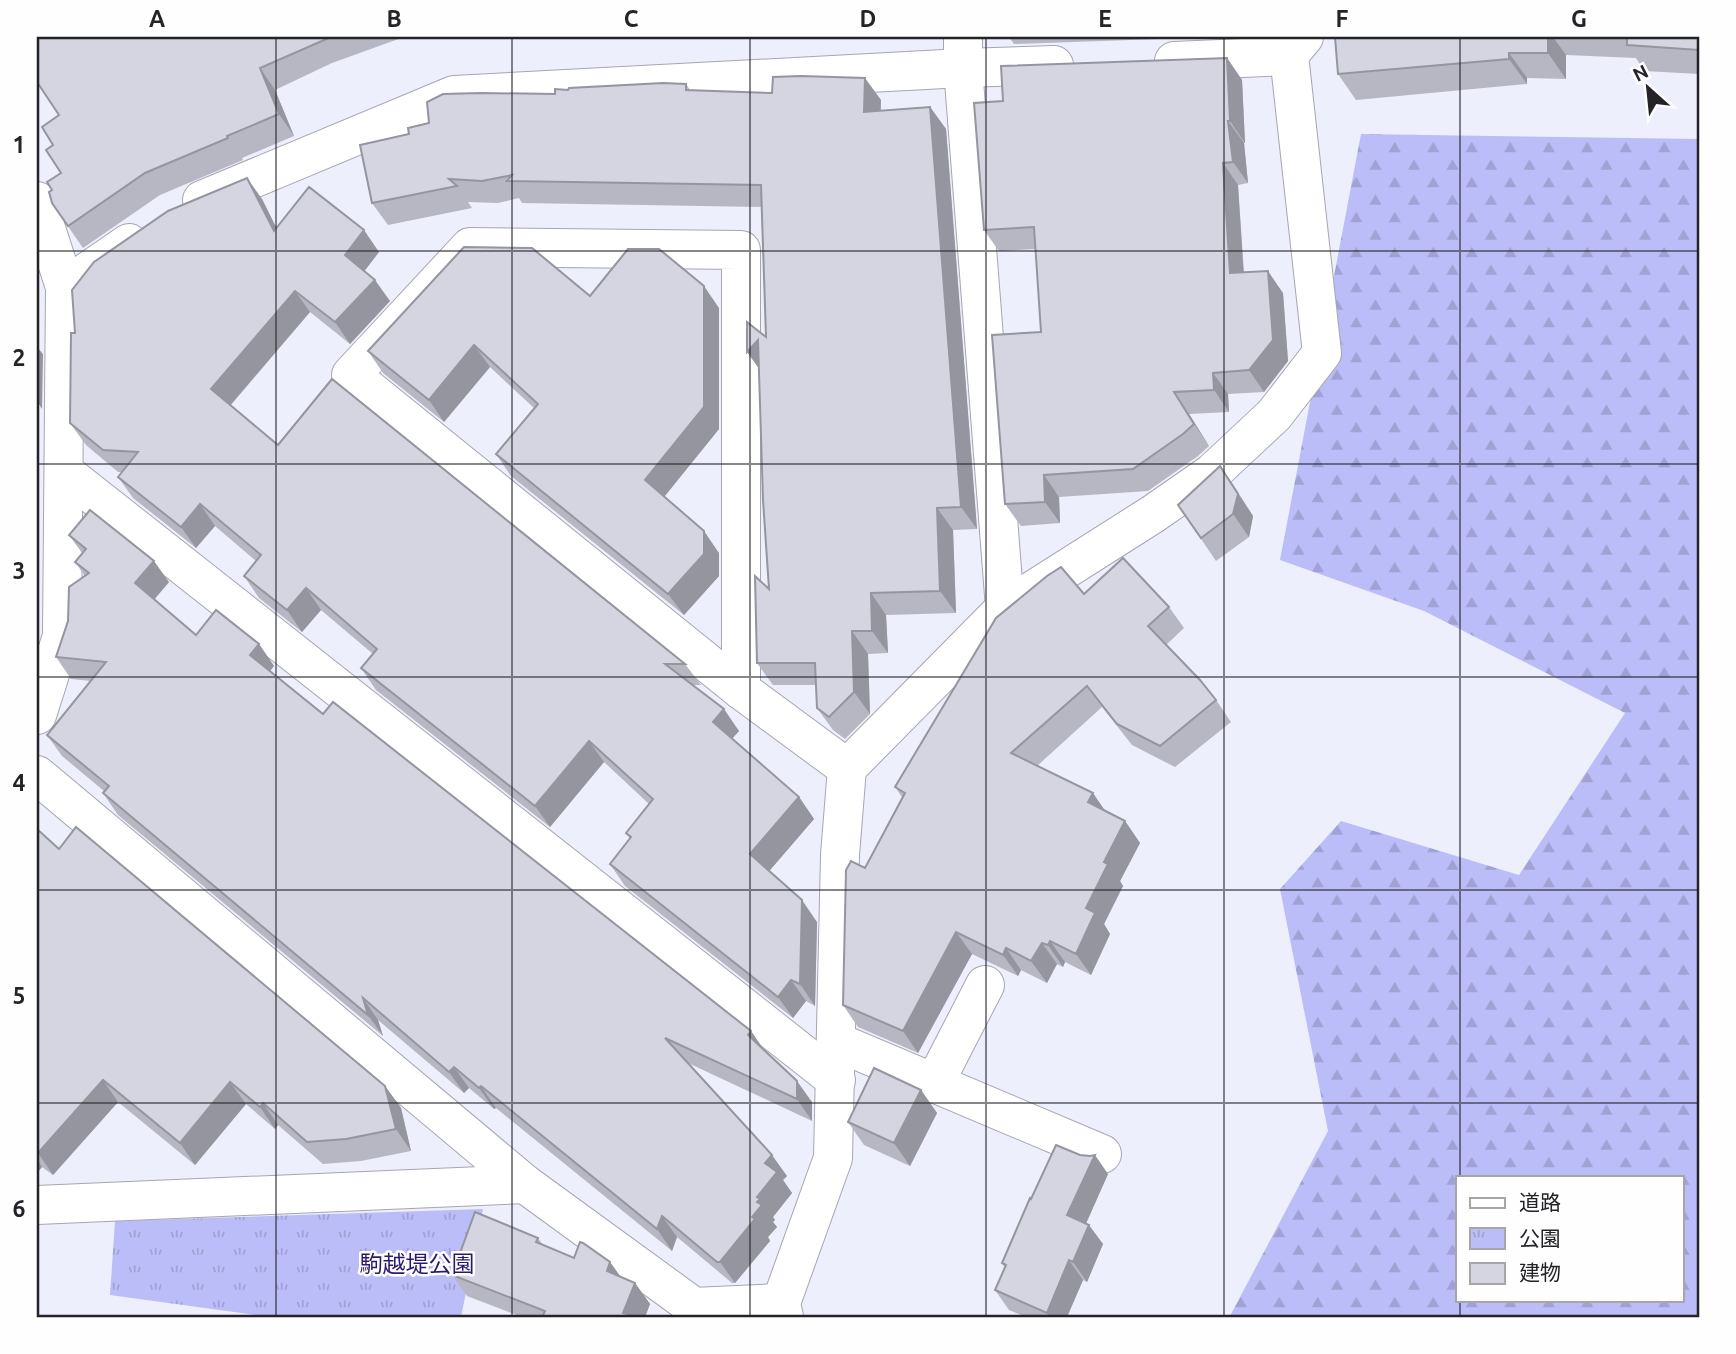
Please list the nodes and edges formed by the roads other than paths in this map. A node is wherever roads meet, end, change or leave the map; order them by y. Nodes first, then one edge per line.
1 (1293, 43) edge
2 (963, 52) edge
3 (1139, 62) edge
4 (1085, 64) edge
5 (37, 201) edge
6 (65, 287) junction
7 (64, 472) junction
8 (1005, 608) junction
9 (741, 690) junction
10 (37, 715) edge
11 (847, 768) junction
12 (37, 775) edge
13 (985, 985) dead end
14 (837, 1042) junction
15 (835, 1080) junction
16 (934, 1084) junction
17 (1102, 1154) dead end
18 (525, 1184) junction
19 (37, 1205) edge
20 (782, 1310) edge

1 - 3 street
1 - 8 street
2 - 4 street
2 - 6 street
2 - 8 street
5 - 6 street
6 - 7 street
7 - 10 street
7 - 15 street
8 - 11 street
9 - 9 street
9 - 11 street
11 - 14 street
12 - 18 street
13 - 16 street
14 - 15 street
14 - 16 street
15 - 20 street
16 - 17 street
18 - 19 street
18 - 20 street

